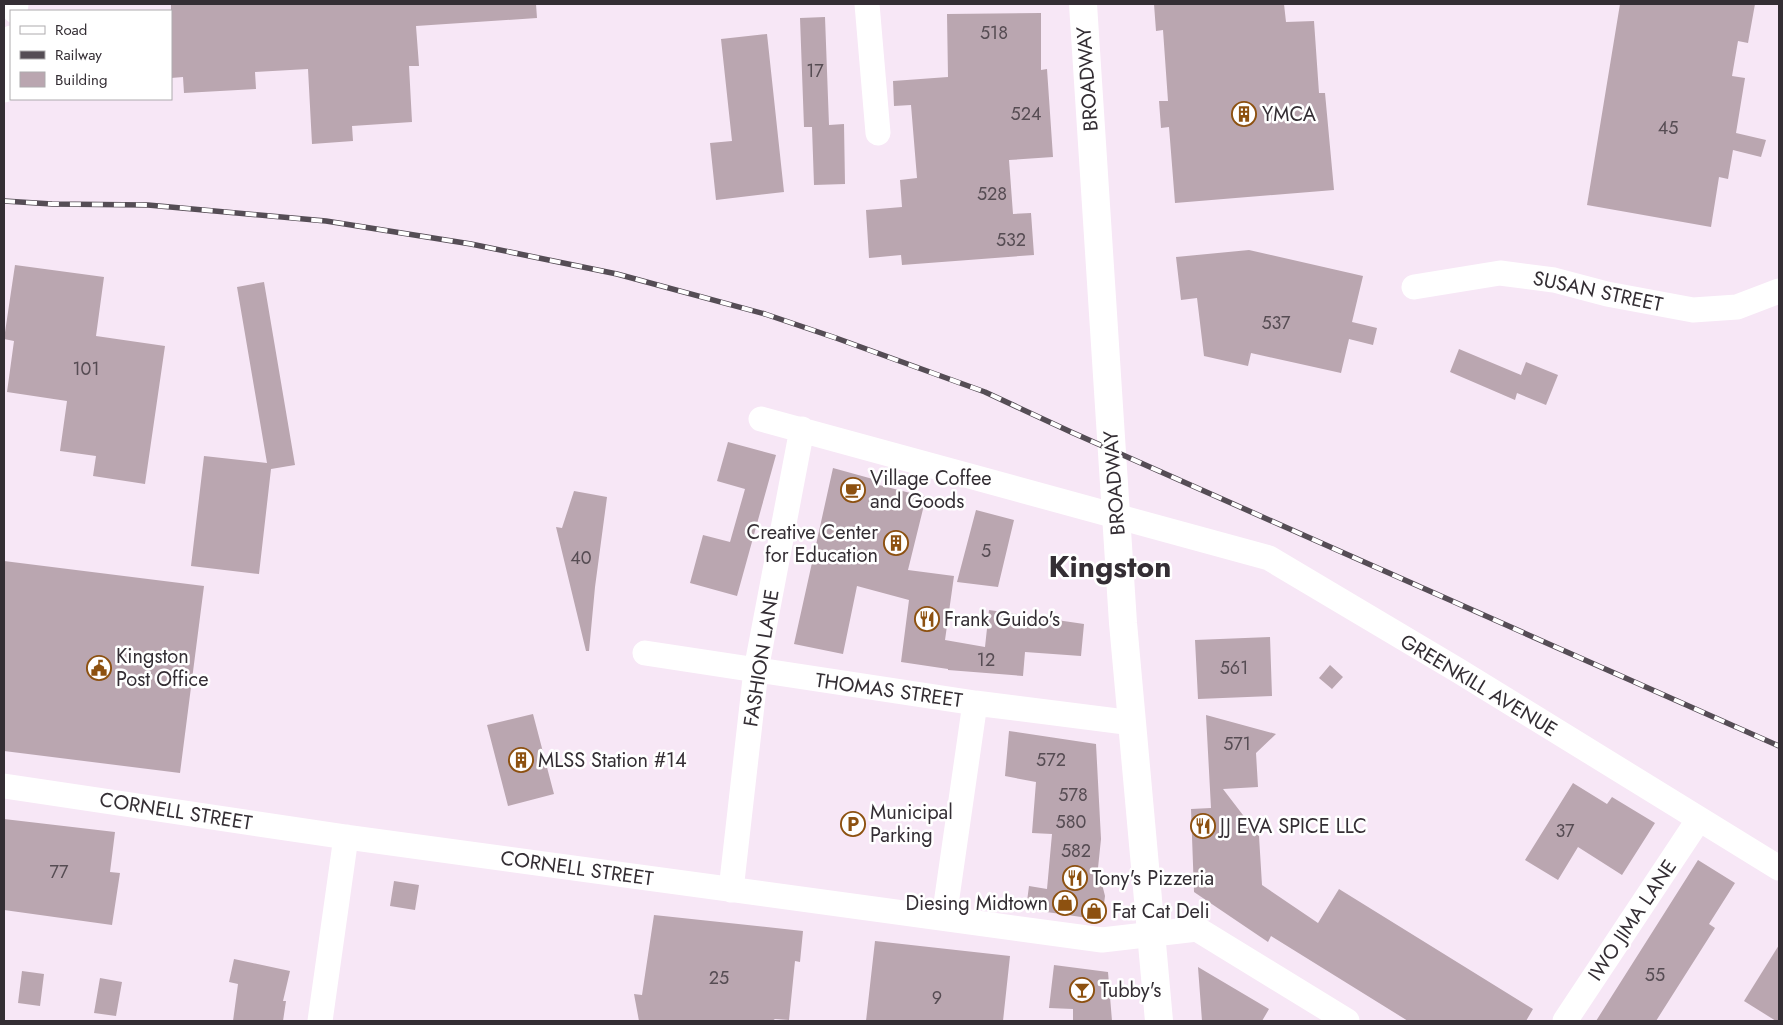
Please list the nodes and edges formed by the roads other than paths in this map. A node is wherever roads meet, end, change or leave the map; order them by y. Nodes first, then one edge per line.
1 (867, 4) edge
2 (1083, 4) edge
3 (10, 45) edge
4 (4, 90) edge
5 (878, 133) dead end
6 (1414, 287) dead end
7 (1779, 291) edge
8 (761, 419) dead end
9 (802, 429) junction
10 (646, 653) dead end
11 (756, 670) junction
12 (975, 703) junction
13 (1133, 723) junction
14 (4, 786) edge
15 (1698, 819) junction
16 (346, 837) junction
17 (1779, 868) edge
18 (731, 890) junction
19 (944, 918) junction
20 (1151, 936) junction
21 (320, 1021) edge
22 (1159, 1021) edge
23 (1347, 1021) edge
24 (1565, 1021) edge

1 - 5 street
2 - 13 highway, BROADWAY
3 - 4 street
6 - 7 street, SUSAN STREET
8 - 9 street, GREENKILL AVENUE
9 - 11 street, FASHION LANE
9 - 15 street, GREENKILL AVENUE
10 - 11 street, THOMAS STREET
11 - 12 street, THOMAS STREET
11 - 18 street, FASHION LANE
12 - 13 street, THOMAS STREET
12 - 19 street
13 - 20 highway, BROADWAY
14 - 16 street, CORNELL STREET
15 - 17 street, GREENKILL AVENUE
15 - 24 street, IWO JIMA LANE
16 - 18 street, CORNELL STREET
16 - 21 street
18 - 19 street, CORNELL STREET
19 - 20 street, CORNELL STREET
20 - 22 highway, BROADWAY
20 - 23 street, CORNELL STREET

